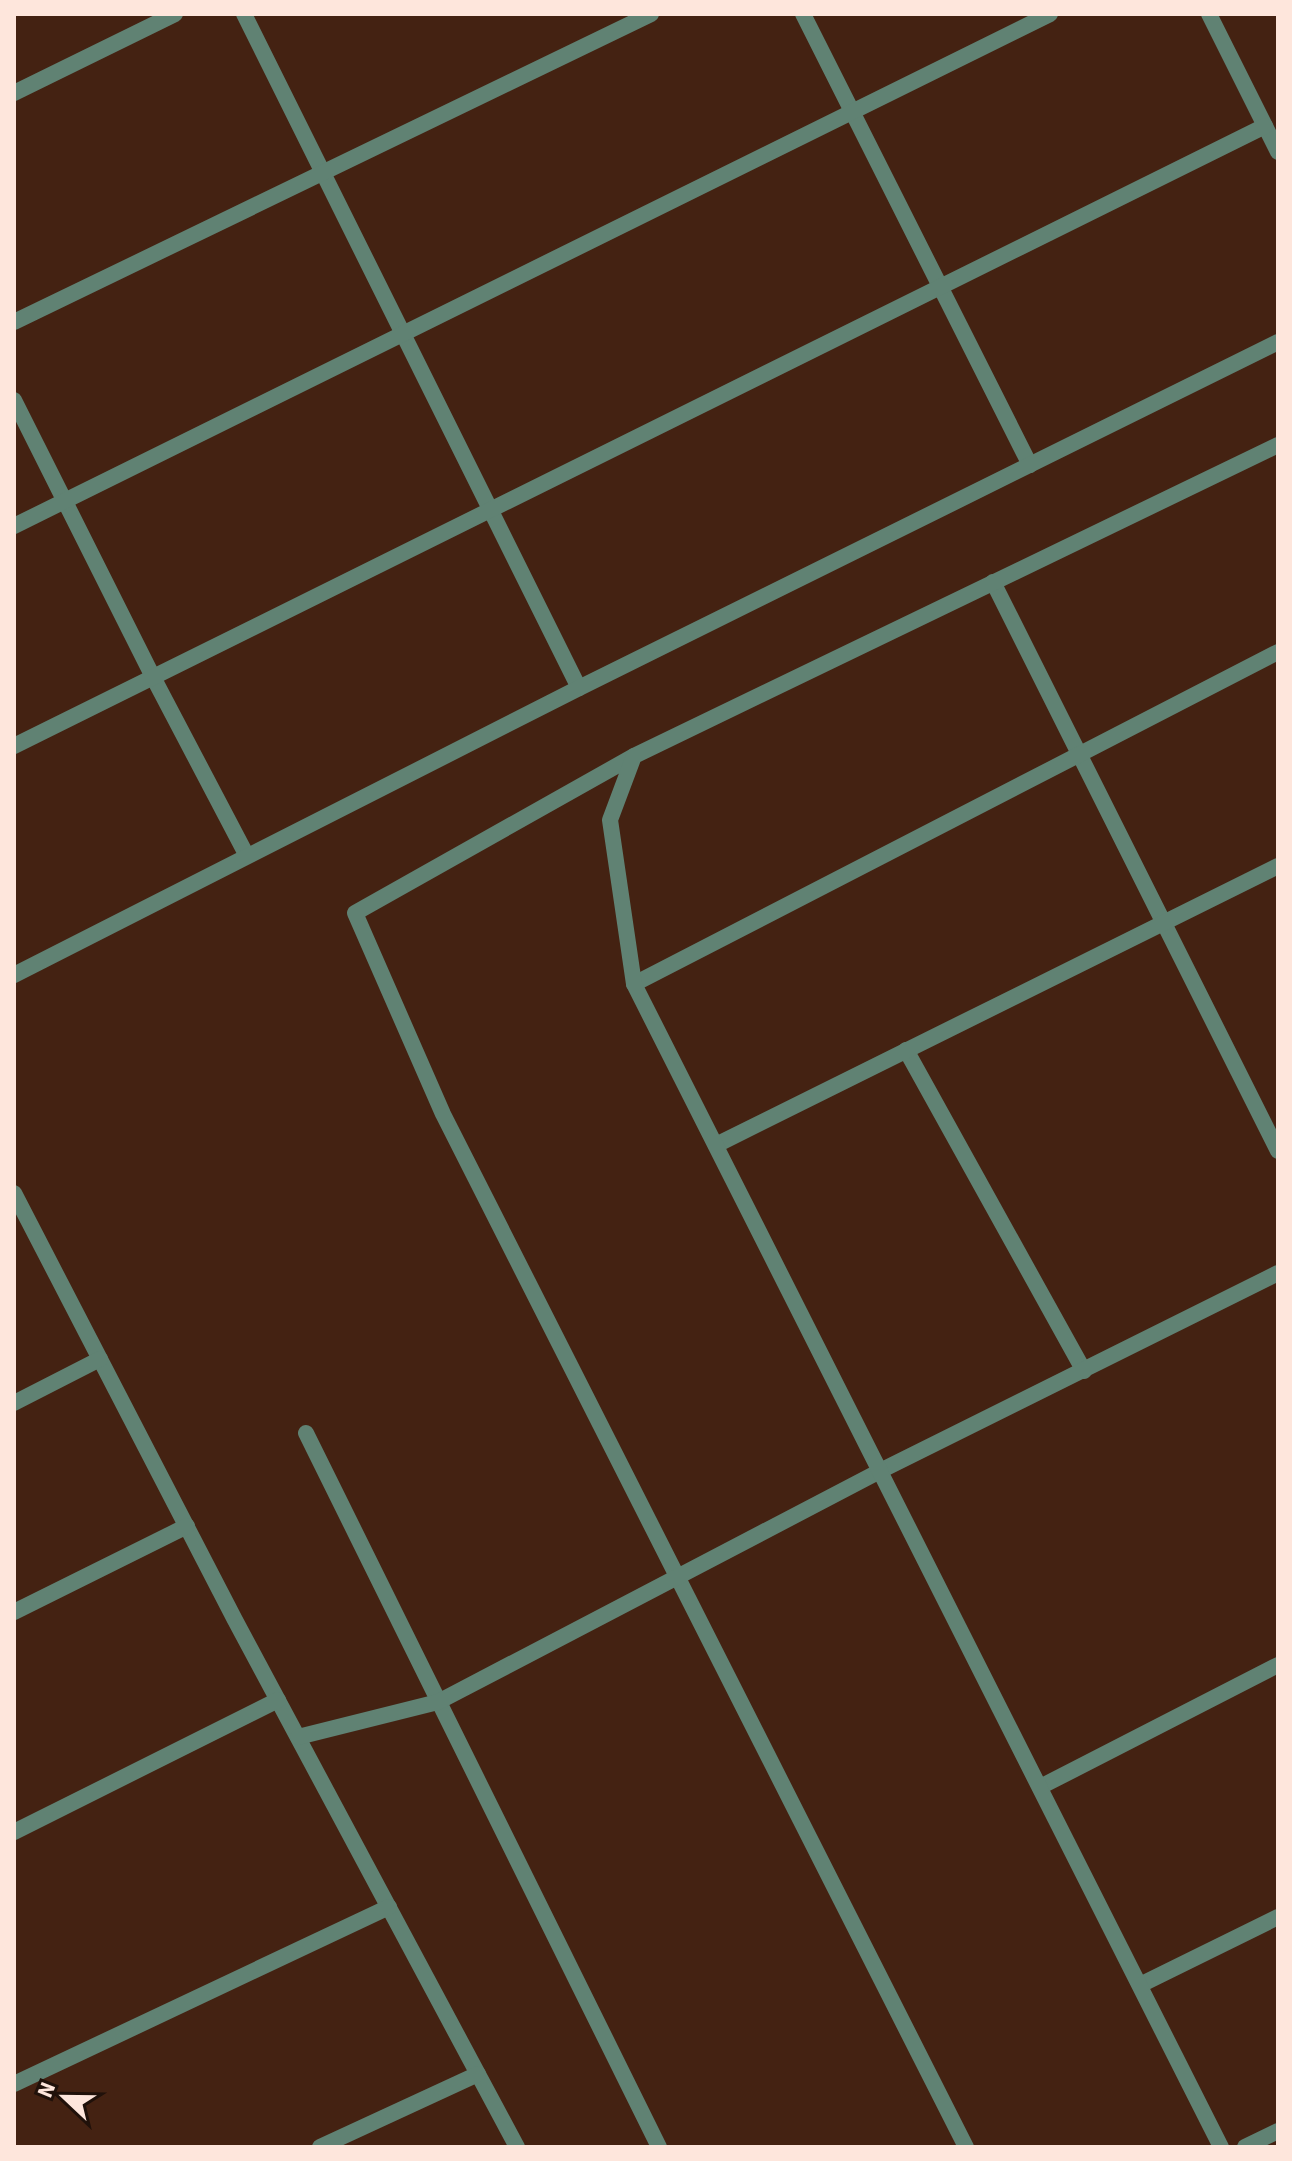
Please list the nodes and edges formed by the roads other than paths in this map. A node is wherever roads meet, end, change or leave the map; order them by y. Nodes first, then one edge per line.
1 (175, 14) edge
2 (244, 14) edge
3 (651, 14) edge
4 (803, 14) edge
5 (1050, 14) edge
6 (1209, 14) edge
7 (14, 93) edge
8 (852, 112) junction
9 (1265, 126) junction
10 (1278, 152) edge
11 (323, 173) junction
12 (940, 286) junction
13 (14, 322) edge
14 (403, 333) junction
15 (1278, 342) edge
16 (14, 400) edge
17 (1278, 445) edge
18 (1030, 465) junction
19 (65, 501) junction
20 (491, 510) junction
21 (14, 526) edge
22 (993, 582) junction
23 (1278, 652) edge
24 (153, 677) junction
25 (579, 688) junction
26 (14, 746) edge
27 (1079, 753) junction
28 (634, 756) junction
29 (247, 856) junction
30 (1278, 866) edge
31 (1164, 923) junction
32 (14, 975) edge
33 (634, 984) junction
34 (906, 1050) junction
35 (716, 1145) junction
36 (1278, 1151) edge
37 (15, 1198) edge
38 (1278, 1273) edge
39 (100, 1359) junction
40 (1084, 1371) junction
41 (14, 1403) edge
42 (306, 1433) dead end
43 (880, 1471) junction
44 (187, 1526) junction
45 (677, 1577) junction
46 (14, 1612) edge
47 (1278, 1665) edge
48 (278, 1700) junction
49 (438, 1702) junction
50 (298, 1737) junction
51 (1040, 1787) junction
52 (14, 1832) edge
53 (389, 1907) junction
54 (1278, 1917) edge
55 (1140, 1985) junction
56 (478, 2074) junction
57 (14, 2084) edge
58 (1278, 2131) edge
59 (320, 2147) edge
60 (517, 2147) edge
61 (659, 2147) edge
62 (966, 2147) edge
63 (1221, 2147) edge
64 (1245, 2147) edge

1 - 7 street
2 - 11 street
3 - 11 street
4 - 8 street
5 - 8 street
6 - 9 street
8 - 12 street
8 - 14 street
9 - 10 street
9 - 12 street
11 - 13 street
11 - 14 street
12 - 18 street
12 - 20 street
14 - 19 street
14 - 20 street
15 - 18 street
16 - 19 street
17 - 22 street
18 - 25 street
19 - 21 street
19 - 24 street
20 - 24 street
20 - 25 street
22 - 27 street
22 - 28 street
23 - 27 street
24 - 26 street
24 - 29 street
25 - 29 street
27 - 31 street
27 - 33 street
28 - 33 street
28 - 45 street
29 - 32 street
30 - 31 street
31 - 34 street
31 - 36 street
33 - 35 street
34 - 35 street
34 - 40 street
35 - 43 street
37 - 39 street
38 - 40 street
39 - 41 street
39 - 44 street
40 - 43 street
42 - 49 street
43 - 45 street
43 - 51 street
44 - 46 street
44 - 48 street
45 - 49 street
45 - 62 street
47 - 51 street
48 - 50 street
48 - 52 street
49 - 50 street
49 - 61 street
50 - 53 street
51 - 55 street
53 - 56 street
53 - 57 street
54 - 55 street
55 - 63 street
56 - 59 street
56 - 60 street
58 - 64 street

